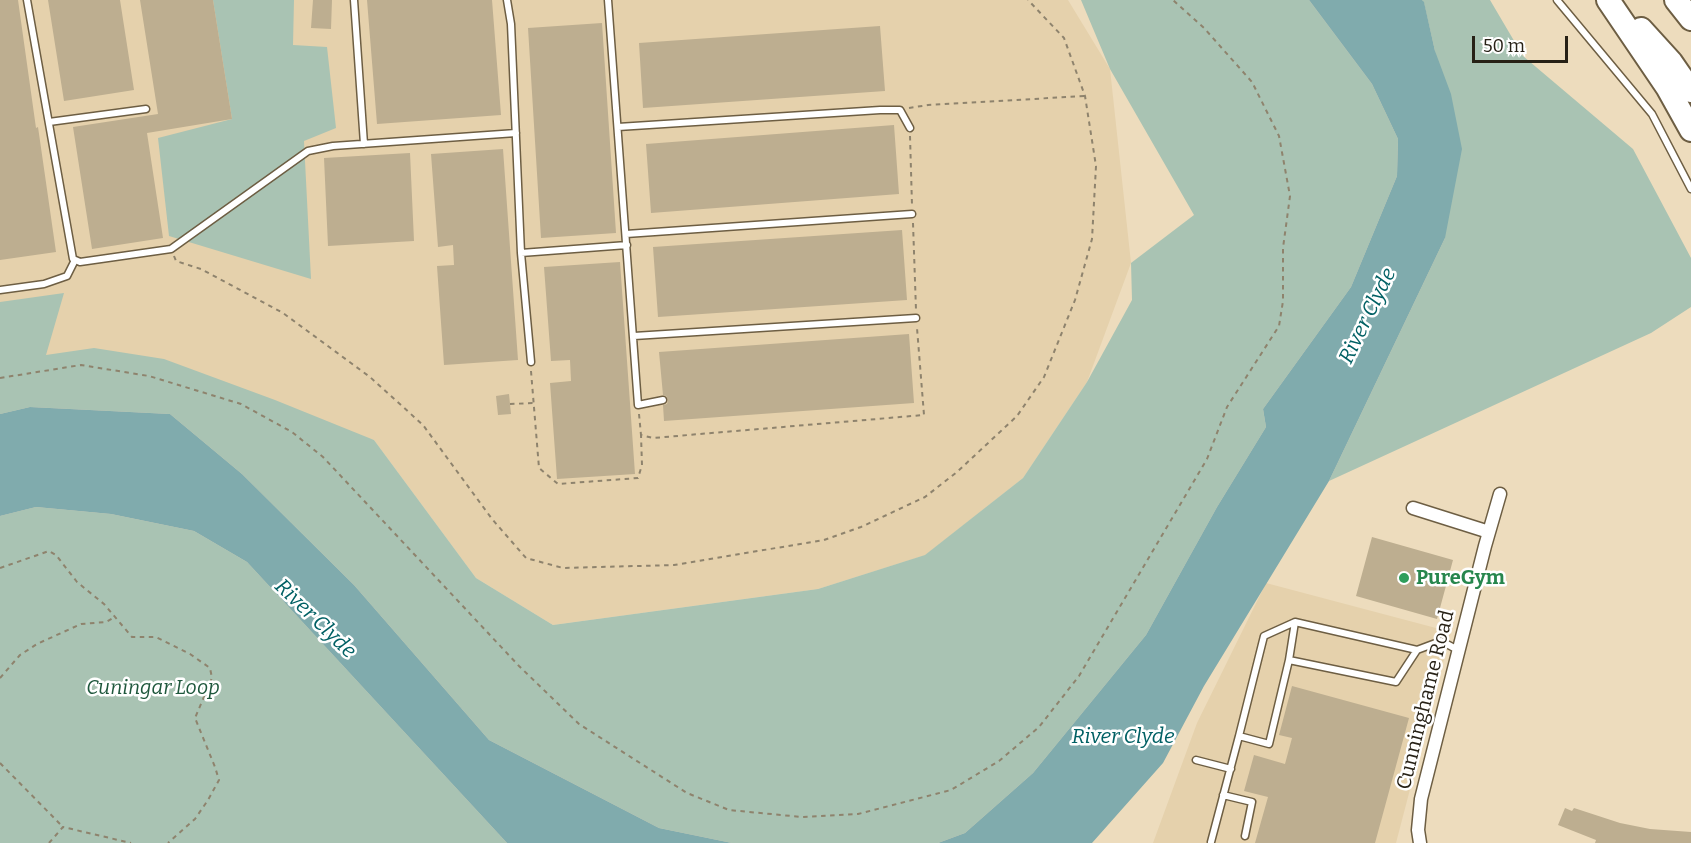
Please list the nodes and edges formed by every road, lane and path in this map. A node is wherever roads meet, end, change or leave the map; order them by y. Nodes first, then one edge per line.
1 (27, 0) edge
2 (354, 0) edge
3 (507, 0) edge
4 (608, 0) edge
5 (1028, 0) edge
6 (1173, 0) edge
7 (1557, 0) edge
8 (1608, 0) edge
9 (1615, 0) edge
10 (1676, 0) edge
11 (1691, 19) edge
12 (1691, 91) edge
13 (1085, 96) junction
14 (146, 109) dead end
15 (900, 110) junction
16 (48, 122) junction
17 (618, 127) junction
18 (910, 128) joint
19 (1691, 130) edge
20 (516, 133) junction
21 (364, 144) junction
22 (1691, 189) edge
23 (912, 214) junction
24 (626, 234) junction
25 (627, 245) junction
26 (171, 249) junction
27 (521, 253) junction
28 (75, 260) junction
29 (0, 290) edge
30 (916, 318) junction
31 (634, 336) junction
32 (531, 362) joint
33 (0, 378) edge
34 (663, 400) dead end
35 (534, 403) junction
36 (510, 404) dead end
37 (638, 405) junction
38 (641, 435) junction
39 (1500, 495) dead end
40 (1413, 508) dead end
41 (1489, 532) junction
42 (0, 568) edge
43 (114, 618) junction
44 (1295, 622) junction
45 (1417, 650) junction
46 (1458, 650) junction
47 (1289, 660) junction
48 (0, 678) edge
49 (1239, 736) junction
50 (1196, 760) dead end
51 (0, 763) edge
52 (1230, 769) junction
53 (1223, 795) junction
54 (63, 827) junction
55 (1245, 836) dead end
56 (1211, 842) edge
57 (50, 843) edge
58 (131, 843) edge
59 (168, 843) edge
60 (1420, 843) edge

1 - 16 lane
2 - 21 lane
3 - 20 lane
4 - 17 lane
5 - 13 path
6 - 33 path
7 - 22 lane
8 - 19 highway
9 - 12 highway
10 - 11 highway
13 - 15 path
13 - 26 path
14 - 16 lane
15 - 17 lane
15 - 18 lane
16 - 28 lane
17 - 24 lane
18 - 23 path
20 - 21 lane
20 - 27 lane
21 - 26 lane
23 - 24 lane
23 - 30 path
24 - 25 lane
25 - 27 lane
25 - 31 lane
26 - 28 lane
27 - 32 lane
28 - 29 lane
30 - 31 lane
30 - 38 path
31 - 37 lane
32 - 35 path
34 - 37 lane
35 - 36 path
35 - 38 path
37 - 38 path
39 - 41 street, Cunninghame Road
40 - 41 street
41 - 46 street, Cunninghame Road
42 - 43 path
43 - 48 path
43 - 59 path
44 - 45 lane
44 - 47 lane
44 - 49 lane
45 - 46 lane
45 - 47 lane
46 - 60 street, Cunninghame Road
47 - 49 lane
49 - 52 lane
50 - 52 lane
51 - 54 path
52 - 53 lane
53 - 55 lane
53 - 56 lane
54 - 57 path
54 - 58 path

